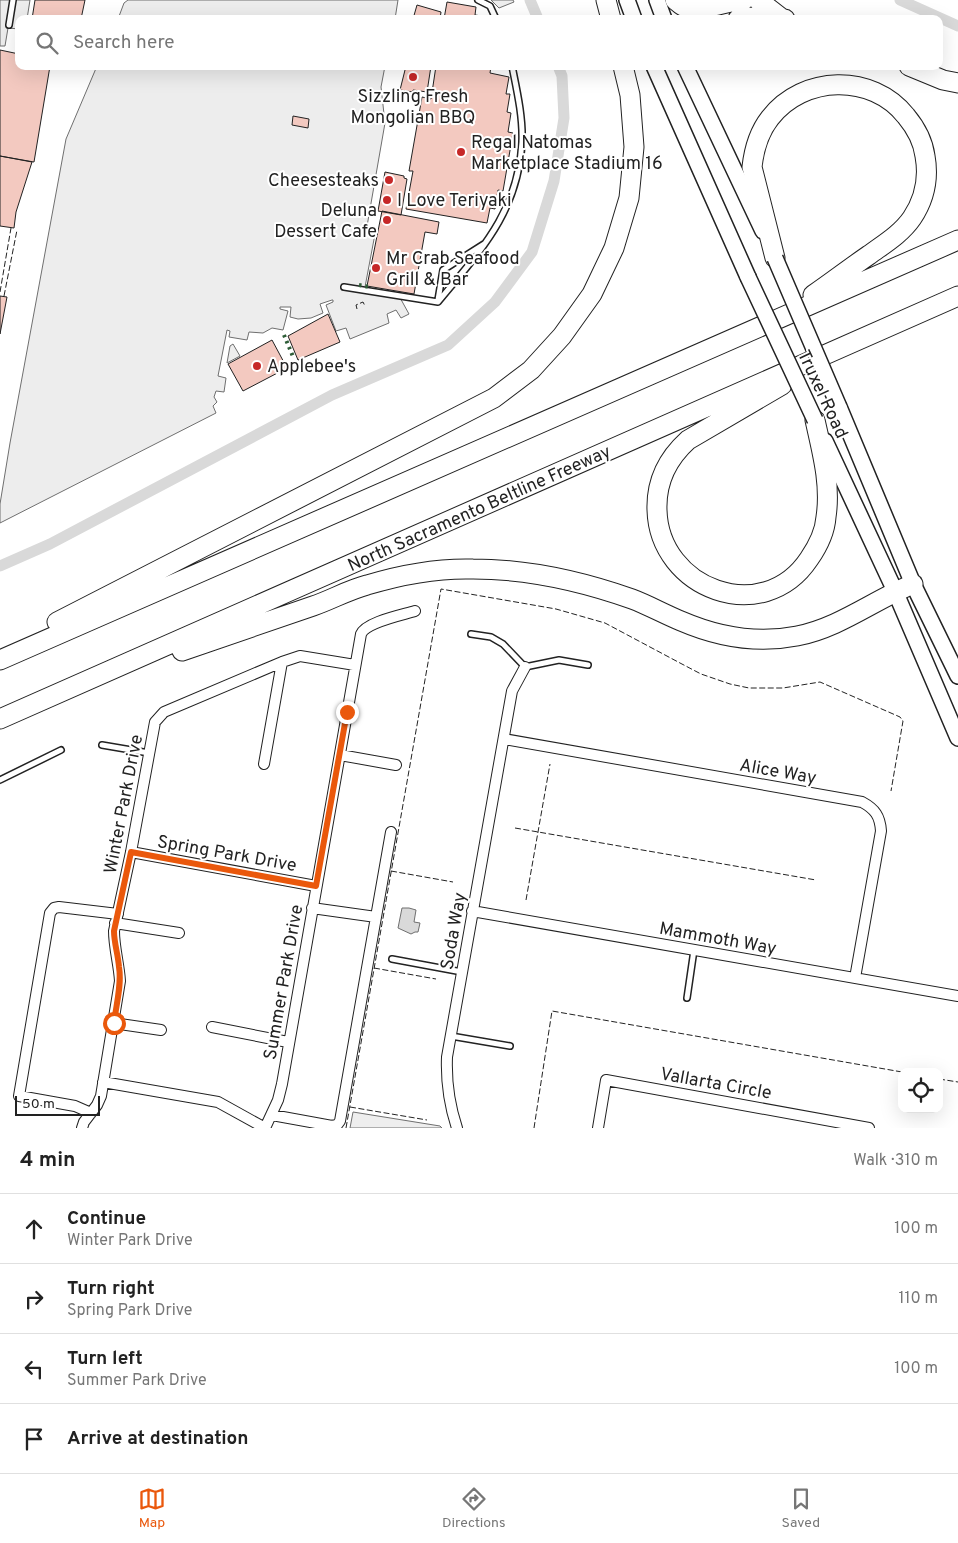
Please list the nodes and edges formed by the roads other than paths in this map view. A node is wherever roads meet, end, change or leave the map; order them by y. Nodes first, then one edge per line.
1 (14, 0) edge
2 (478, 0) edge
3 (606, 0) edge
4 (627, 0) edge
5 (657, 0) edge
6 (675, 0) edge
7 (744, 0) edge
8 (758, 0) edge
9 (494, 15) edge
10 (610, 15) edge
11 (633, 15) edge
12 (663, 15) edge
13 (778, 15) edge
14 (9, 25) dead end
15 (513, 70) edge
16 (624, 70) edge
17 (656, 70) edge
18 (687, 70) edge
19 (919, 70) edge
20 (958, 83) edge
21 (958, 240) edge
22 (489, 241) junction
23 (775, 258) junction
24 (344, 287) dead end
25 (958, 296) edge
26 (438, 302) junction
27 (784, 317) junction
28 (863, 339) junction
29 (815, 420) junction
30 (913, 584) junction
31 (895, 591) junction
32 (415, 610) dead end
33 (471, 634) dead end
34 (0, 652) edge
35 (0, 660) edge
36 (282, 662) junction
37 (355, 665) junction
38 (588, 665) dead end
39 (525, 667) junction
40 (958, 676) edge
41 (57, 694) junction
42 (0, 719) edge
43 (958, 738) edge
44 (504, 739) junction
45 (102, 745) dead end
46 (61, 750) dead end
47 (150, 753) junction
48 (340, 755) junction
49 (264, 764) dead end
50 (396, 764) dead end
51 (0, 780) edge
52 (391, 832) dead end
53 (131, 852) junction
54 (316, 886) junction
55 (312, 908) junction
56 (472, 911) junction
57 (376, 917) junction
58 (117, 919) junction
59 (180, 933) dead end
60 (694, 950) junction
61 (392, 959) dead end
62 (462, 972) junction
63 (855, 978) junction
64 (958, 996) edge
65 (687, 998) dead end
66 (114, 1023) junction
67 (212, 1027) dead end
68 (161, 1030) dead end
69 (451, 1036) junction
70 (288, 1042) junction
71 (510, 1046) dead end
72 (103, 1082) junction
73 (91, 1113) junction
74 (272, 1115) junction
75 (328, 1127) edge
76 (82, 1128) edge
77 (265, 1128) edge
78 (458, 1128) edge
79 (598, 1128) edge
80 (869, 1128) edge

1 - 14 lane
2 - 9 lane
3 - 10 highway
4 - 11 main road
5 - 12 main road
6 - 7 highway
8 - 13 highway
15 - 22 lane
16 - 34 highway
17 - 29 main road, Truxel Road, bridge
18 - 23 main road, Truxel Road
19 - 20 highway
21 - 27 highway
22 - 26 lane
22 - 26 lane
23 - 27 highway
23 - 30 main road, Truxel Road, bridge
24 - 26 lane
25 - 28 highway, North Sacramento Beltline Freeway
27 - 35 highway
28 - 29 highway
28 - 41 highway, North Sacramento Beltline Freeway
29 - 31 main road, Truxel Road
30 - 31 highway
30 - 40 main road, Truxel Road
31 - 41 highway
31 - 43 main road, Truxel Road
32 - 37 street, Summer Park Drive
33 - 39 lane
36 - 37 street, Winter Park Drive
36 - 47 street, Winter Park Drive
36 - 49 street
37 - 48 street, Summer Park Drive
38 - 39 lane
39 - 44 street, Soda Way
41 - 42 highway, North Sacramento Beltline Freeway
44 - 56 street, Soda Way
44 - 63 street, Alice Way
45 - 47 lane
46 - 51 lane
47 - 53 street, Winter Park Drive
48 - 50 street
48 - 54 street, Summer Park Drive
52 - 57 street
53 - 54 street, Spring Park Drive
53 - 58 street, Winter Park Drive
54 - 55 street, Summer Park Drive
55 - 57 street
55 - 70 street, Summer Park Drive
56 - 60 street, Mammoth Way
56 - 62 street, Soda Way
57 - 75 street
58 - 59 street
58 - 66 street, Winter Park Drive
58 - 73 street
60 - 63 street, Mammoth Way
60 - 65 lane
61 - 62 lane
62 - 69 street, Soda Way
63 - 64 street, Mammoth Way
66 - 68 street
66 - 72 street, Winter Park Drive
67 - 70 street
69 - 71 lane
69 - 78 street, Soda Way
70 - 74 street, Summer Park Drive
72 - 73 street, Winter Park Drive
72 - 77 street
73 - 76 street, Winter Park Drive
74 - 75 street
74 - 77 street, Summer Park Drive
79 - 80 street, Vallarta Circle

